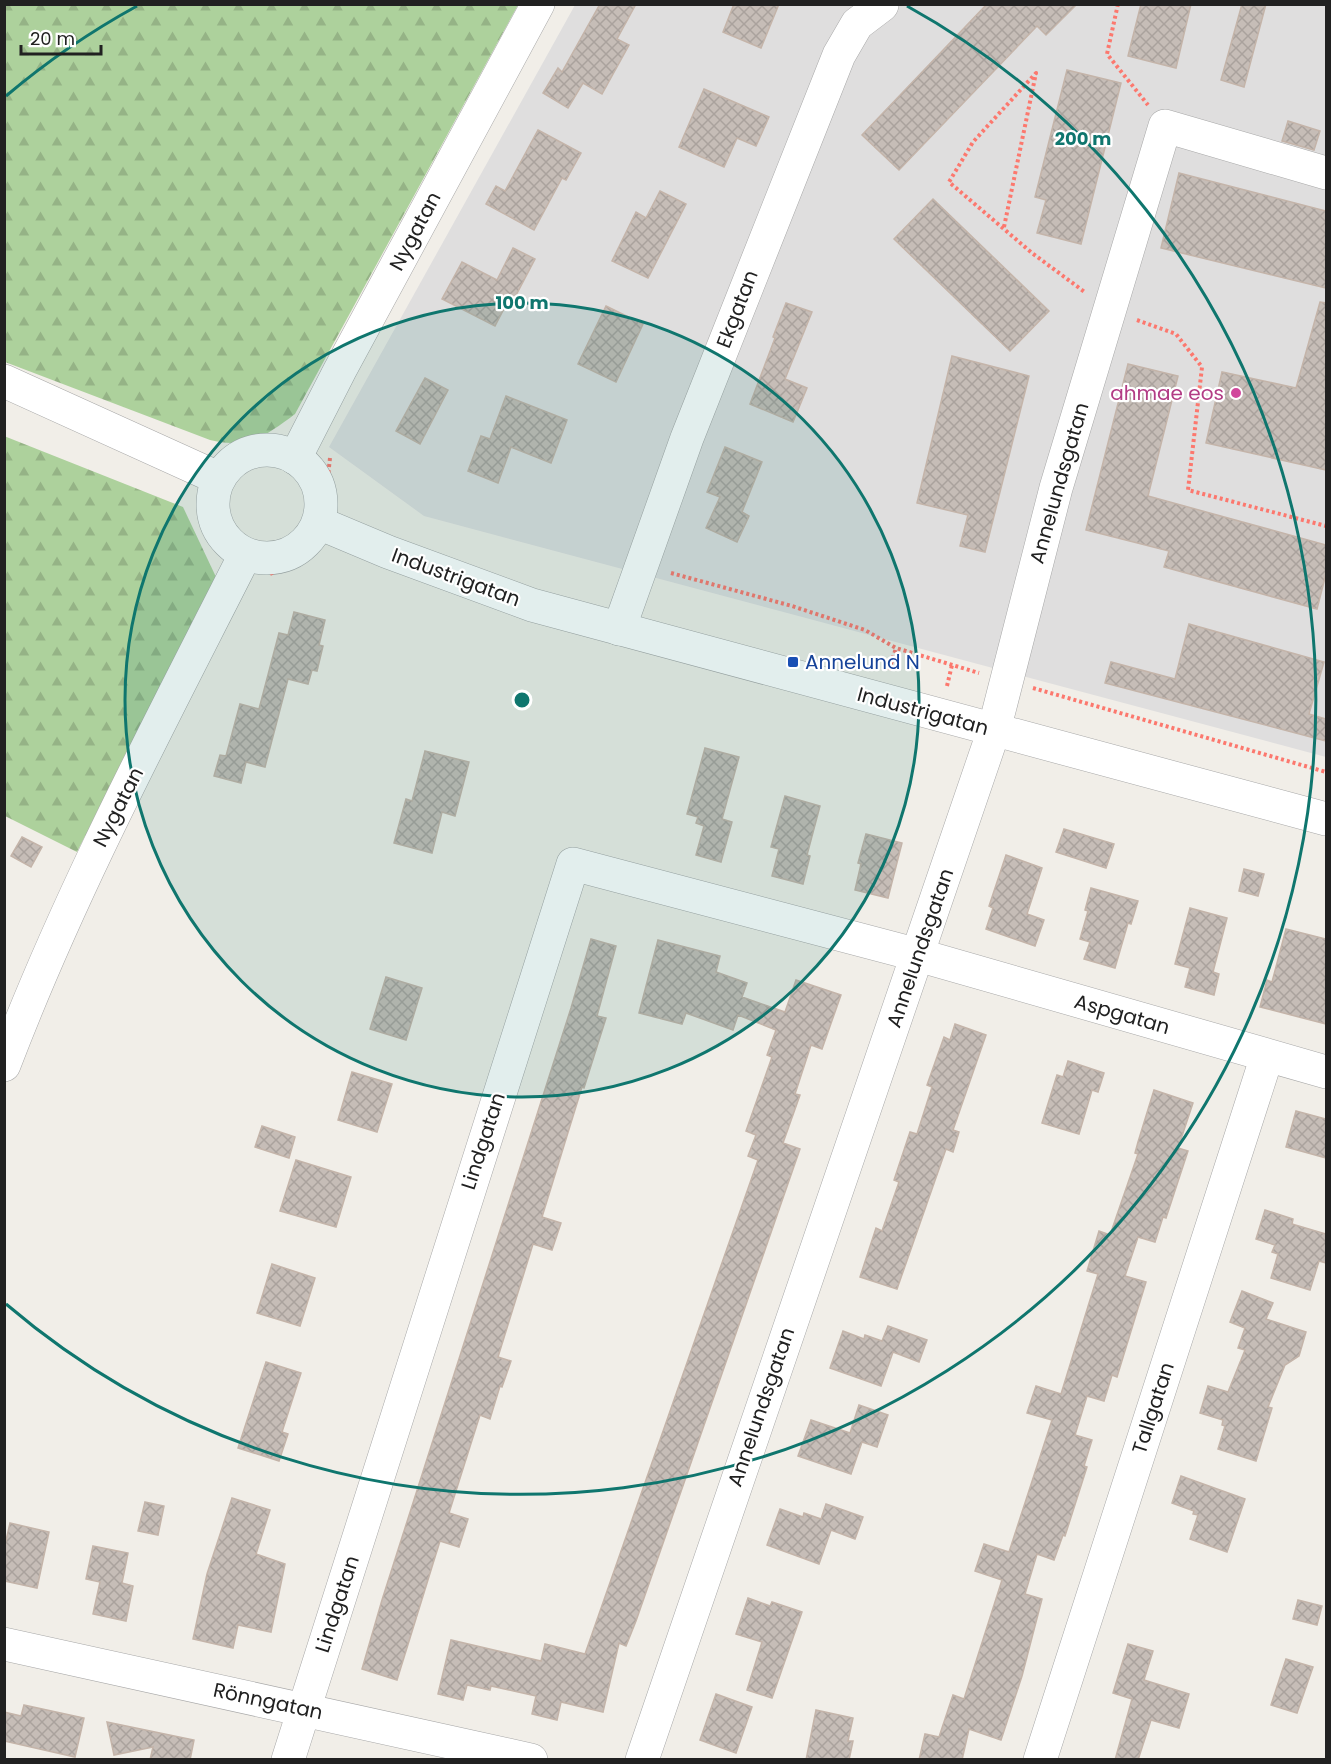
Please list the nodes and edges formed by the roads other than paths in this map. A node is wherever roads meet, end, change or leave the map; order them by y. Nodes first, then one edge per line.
1 (538, 4) edge
2 (882, 5) edge
3 (1326, 173) edge
4 (4, 381) edge
5 (295, 458) junction
6 (218, 478) junction
7 (324, 525) junction
8 (257, 565) junction
9 (620, 629) junction
10 (994, 730) junction
11 (1326, 819) edge
12 (918, 955) junction
13 (1267, 1056) junction
14 (4, 1065) edge
15 (1326, 1072) edge
16 (4, 1644) edge
17 (303, 1709) junction
18 (288, 1760) edge
19 (531, 1760) edge
20 (642, 1760) edge
21 (1040, 1760) edge

1 - 5 street, Nygatan
2 - 9 street, Ekgatan
3 - 10 street, Annelundsgatan
4 - 6 street
5 - 6 street
5 - 7 street
6 - 8 street
7 - 8 street
7 - 9 street, Industrigatan
8 - 14 street, Nygatan
9 - 10 street, Industrigatan
10 - 11 street, Industrigatan
10 - 12 street, Annelundsgatan
12 - 13 street, Aspgatan
12 - 17 street, Lindgatan
12 - 20 street, Annelundsgatan
13 - 15 street, Aspgatan
13 - 21 street, Tallgatan
16 - 17 street, Rönngatan
17 - 18 street, Lindgatan
17 - 19 street, Rönngatan

